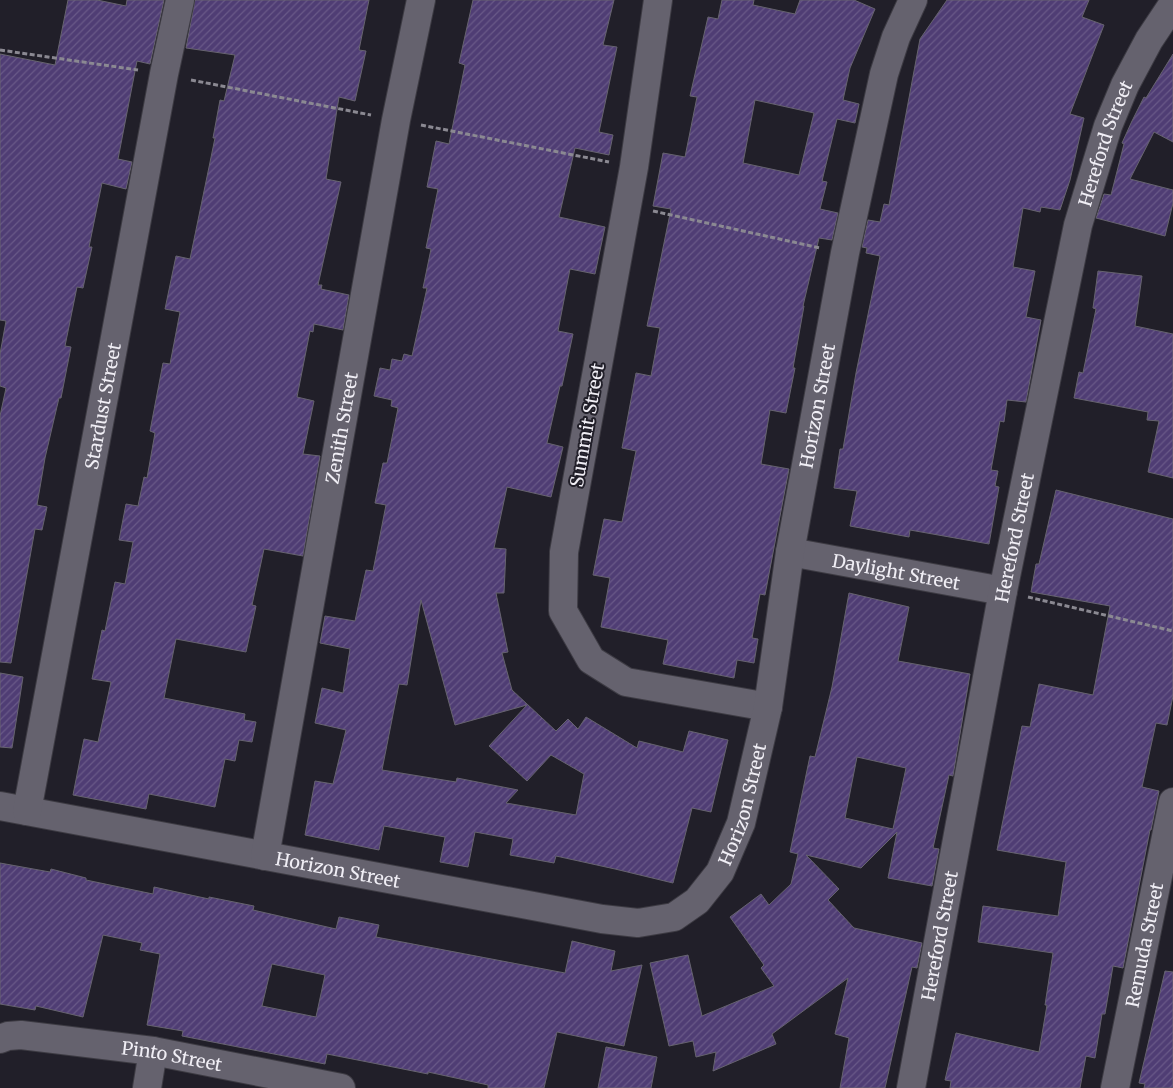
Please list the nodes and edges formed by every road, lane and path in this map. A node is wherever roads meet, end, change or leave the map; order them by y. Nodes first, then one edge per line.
1 (180, 0) edge
2 (421, 0) edge
3 (658, 0) edge
4 (913, 0) edge
5 (1173, 4) edge
6 (0, 50) edge
7 (164, 74) junction
8 (396, 120) junction
9 (634, 167) junction
10 (627, 205) junction
11 (845, 253) junction
12 (790, 552) junction
13 (1003, 591) junction
14 (1173, 631) edge
15 (768, 707) junction
16 (1173, 802) edge
17 (0, 806) edge
18 (27, 811) junction
19 (265, 856) junction
20 (0, 1039) edge
21 (153, 1051) junction
22 (147, 1088) edge
23 (341, 1088) edge
24 (911, 1088) edge
25 (1115, 1088) edge

1 - 7 street, Stardust Street
2 - 8 street, Zenith Street
3 - 9 street, Summit Street
4 - 11 street, Horizon Street
5 - 13 street, Hereford Street
6 - 7 path
7 - 8 path
7 - 18 street, Stardust Street
8 - 9 path
8 - 19 street, Zenith Street
9 - 10 street, Summit Street
10 - 11 path
10 - 15 street, Summit Street
11 - 12 street, Horizon Street
12 - 13 street, Daylight Street
12 - 15 street, Horizon Street
13 - 14 path
13 - 24 street, Hereford Street
15 - 19 street, Horizon Street
16 - 25 street, Remuda Street
17 - 18 street, Horizon Street
18 - 19 street, Horizon Street
20 - 21 street, Pinto Street
21 - 22 street
21 - 23 street, Pinto Street

